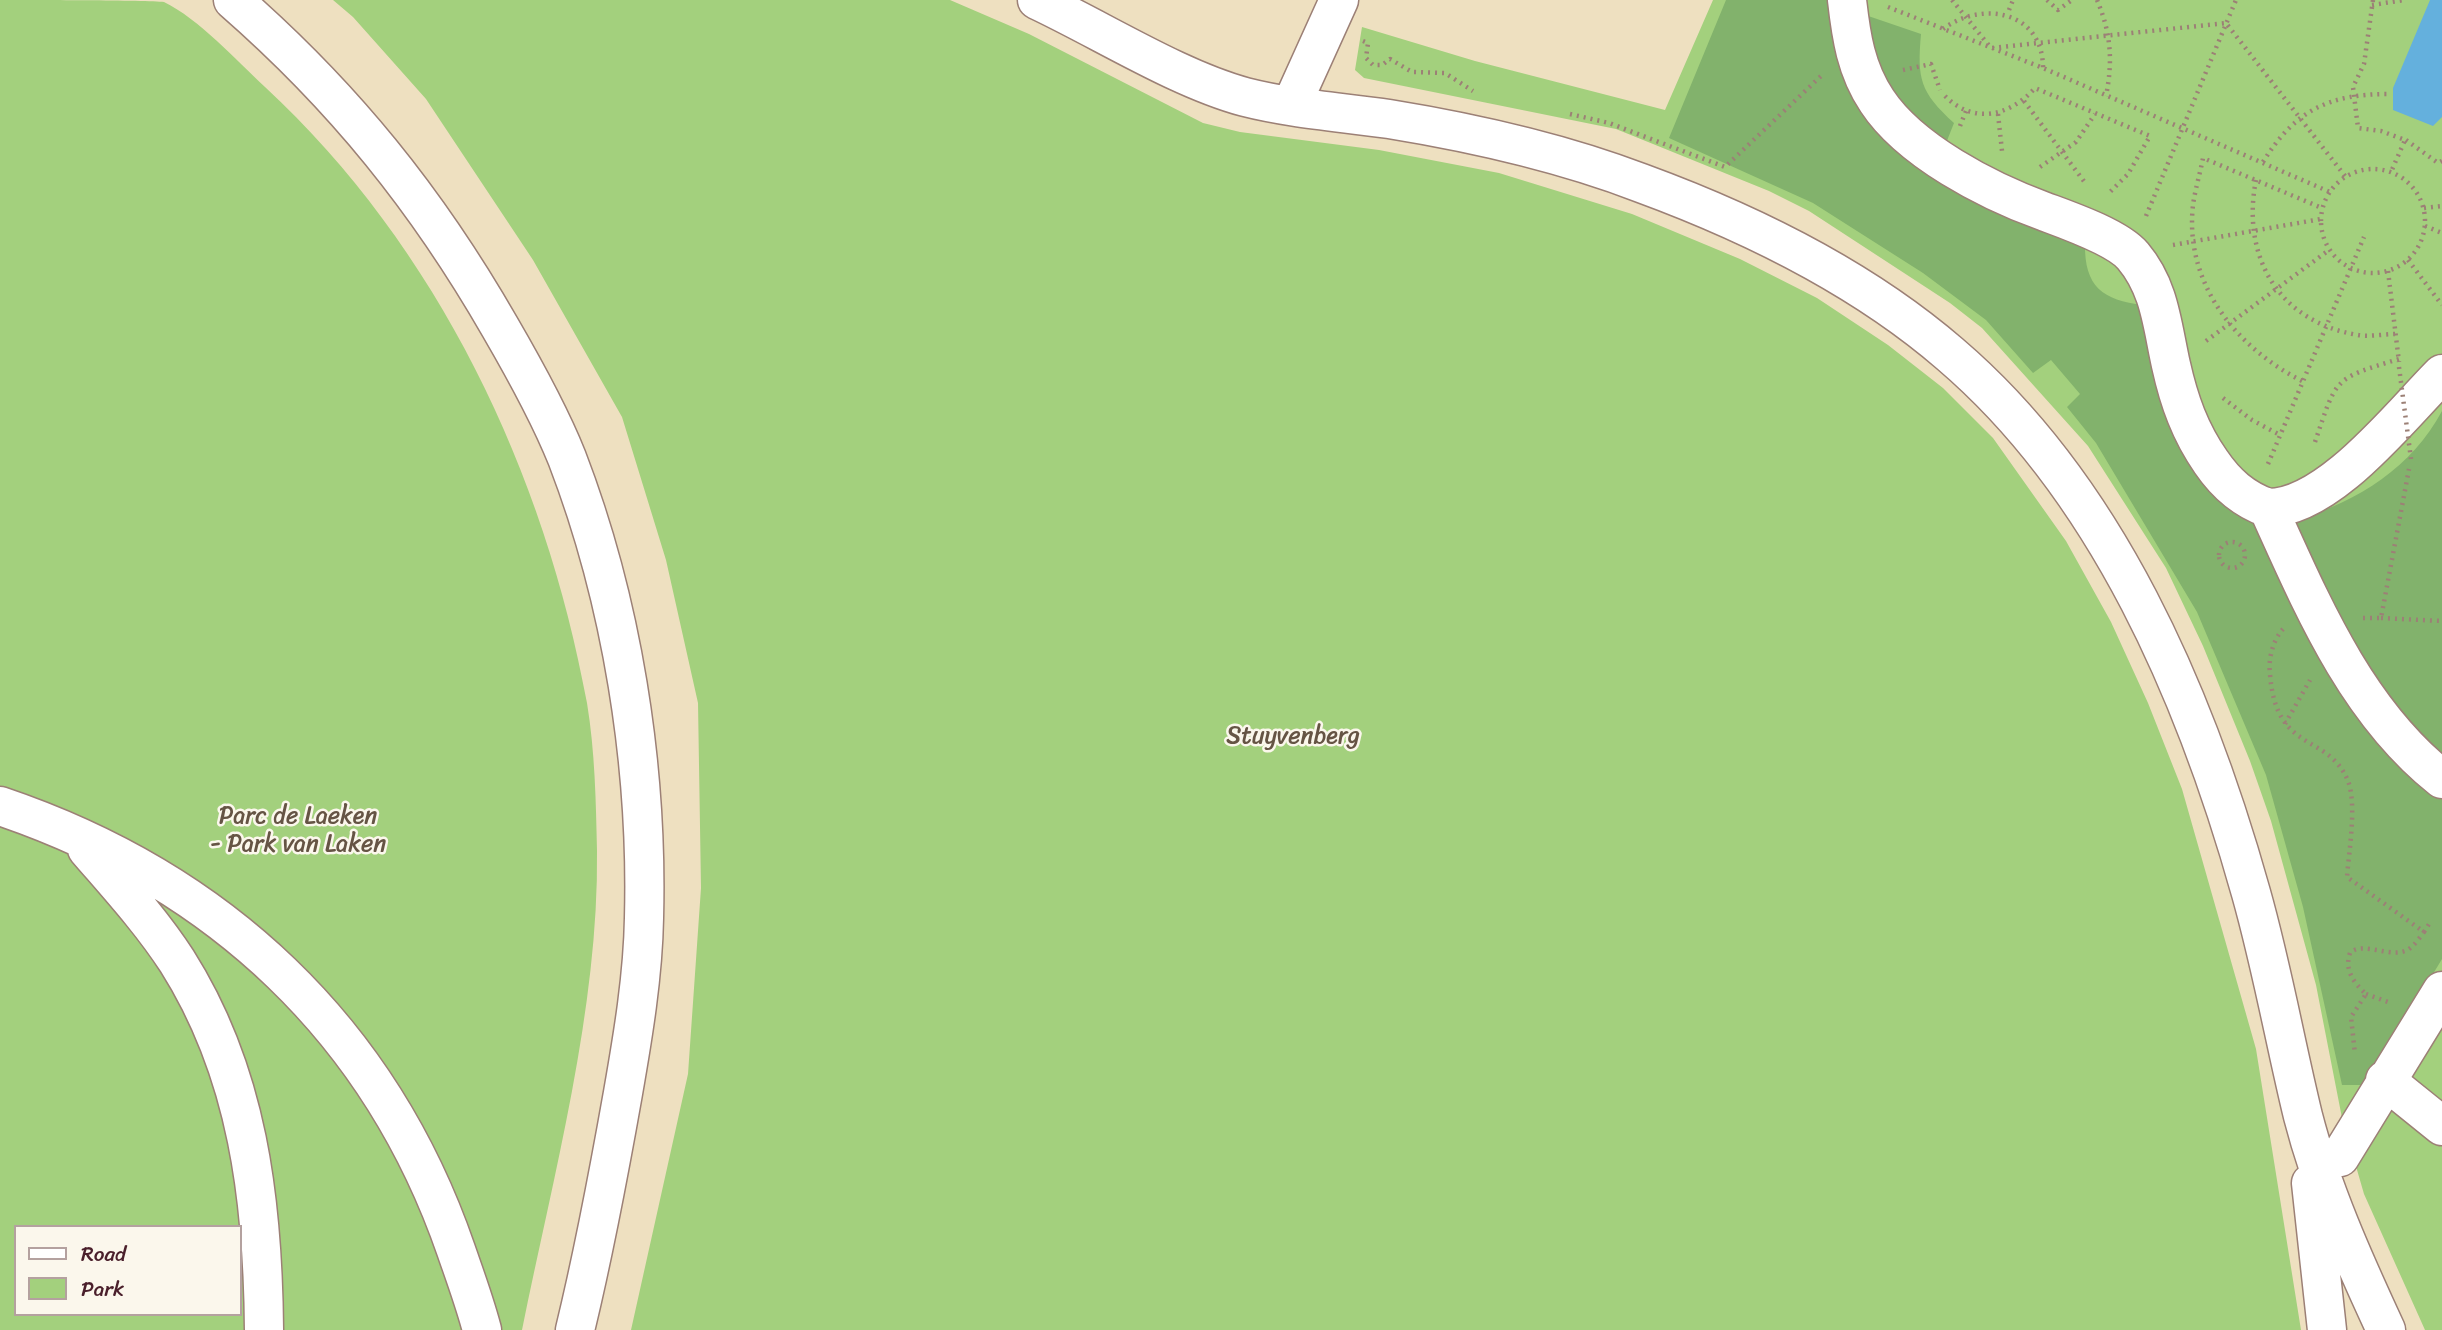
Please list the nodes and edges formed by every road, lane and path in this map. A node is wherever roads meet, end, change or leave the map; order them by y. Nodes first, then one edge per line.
1 (233, 0) edge
2 (1037, 0) edge
3 (1339, 0) edge
4 (1952, 0) edge
5 (2013, 0) edge
6 (2047, 0) edge
7 (2072, 0) edge
8 (2097, 0) edge
9 (2236, 0) edge
10 (2404, 0) edge
11 (1864, 2) edge
12 (2373, 2) edge
13 (1986, 6) dead end
14 (1974, 8) dead end
15 (2009, 10) junction
16 (1962, 12) junction
17 (2226, 23) junction
18 (1943, 29) junction
19 (2109, 36) junction
20 (2040, 43) junction
21 (1991, 48) junction
22 (1366, 49) dead end
23 (1853, 49) junction
24 (1931, 64) dead end
25 (2043, 68) junction
26 (1940, 90) dead end
27 (1484, 94) dead end
28 (2354, 94) junction
29 (2389, 94) dead end
30 (1945, 96) dead end
31 (2106, 96) junction
32 (2024, 101) junction
33 (1291, 106) junction
34 (1559, 112) dead end
35 (2095, 114) junction
36 (2299, 118) junction
37 (2182, 128) junction
38 (2405, 140) junction
39 (2063, 154) junction
40 (2442, 161) edge
41 (2263, 162) junction
42 (2036, 168) dead end
43 (2391, 172) junction
44 (2345, 177) junction
45 (2256, 180) junction
46 (2330, 192) junction
47 (2442, 206) edge
48 (2322, 208) junction
49 (2424, 208) junction
50 (2082, 211) junction
51 (2321, 219) junction
52 (2425, 226) junction
53 (2252, 231) junction
54 (2442, 233) edge
55 (2364, 237) dead end
56 (2194, 241) junction
57 (2329, 250) junction
58 (2131, 253) junction
59 (2409, 260) junction
60 (2350, 268) junction
61 (2388, 271) junction
62 (2276, 289) junction
63 (2442, 305) edge
64 (2228, 325) junction
65 (2325, 327) junction
66 (2396, 334) junction
67 (2399, 359) junction
68 (2172, 367) junction
69 (2442, 374) edge
70 (2302, 381) junction
71 (2220, 395) dead end
72 (2280, 435) junction
73 (2314, 445) dead end
74 (2279, 468) dead end
75 (2260, 505) junction
76 (2235, 542) junction
77 (2317, 612) junction
78 (2381, 618) junction
79 (2442, 621) edge
80 (2442, 779) edge
81 (0, 806) edge
82 (74, 834) junction
83 (2431, 922) dead end
84 (2424, 932) junction
85 (2442, 992) edge
86 (2366, 994) junction
87 (2395, 1004) dead end
88 (2376, 1096) junction
89 (2304, 1119) junction
90 (2442, 1126) edge
91 (2340, 1157) dead end
92 (264, 1330) edge
93 (482, 1330) edge
94 (575, 1330) edge
95 (2327, 1330) edge
96 (2386, 1330) edge

1 - 94 street
2 - 33 street
3 - 33 street
4 - 16 path
5 - 15 path
6 - 7 path
8 - 19 path
9 - 17 path
10 - 12 path
11 - 18 path
11 - 23 street
12 - 28 path
13 - 15 path
14 - 16 path
15 - 20 path
16 - 18 path
16 - 21 path
17 - 19 path
17 - 36 path
17 - 37 path
18 - 21 path
19 - 20 path
19 - 31 path
20 - 21 path
20 - 25 path
21 - 25 path
22 - 27 path
23 - 34 path
23 - 50 street
24 - 26 path
25 - 31 path
28 - 29 path
28 - 36 path
28 - 38 path
30 - 32 path
31 - 37 path
32 - 35 path
32 - 39 path
33 - 89 street
35 - 39 path
35 - 50 path
36 - 41 path
36 - 44 path
37 - 41 path
37 - 58 path
38 - 40 path
38 - 43 path
39 - 42 path
39 - 50 path
41 - 46 path
43 - 44 path
43 - 49 path
44 - 46 path
45 - 48 path
45 - 53 path
45 - 56 path
46 - 48 path
47 - 49 path
48 - 51 path
49 - 52 path
50 - 58 street
51 - 53 path
51 - 57 path
52 - 54 path
52 - 59 path
53 - 56 path
53 - 62 path
55 - 60 path
56 - 58 path
56 - 64 path
57 - 60 path
57 - 62 path
58 - 68 street
59 - 61 path
59 - 63 path
60 - 61 path
60 - 65 path
61 - 66 path
62 - 64 path
62 - 65 path
64 - 68 path
64 - 70 path
65 - 66 path
65 - 70 path
66 - 67 path
67 - 73 path
67 - 78 path, bridge
68 - 75 street
69 - 75 street
70 - 72 path
71 - 72 path
72 - 74 path
75 - 76 path
75 - 77 street
76 - 76 path
77 - 78 path
77 - 80 street
77 - 84 path
78 - 79 path
81 - 82 street
82 - 92 street
82 - 93 street
83 - 84 path
84 - 86 path
85 - 88 street
86 - 87 path
86 - 88 path
88 - 90 street
88 - 91 street
89 - 95 street
89 - 96 street

